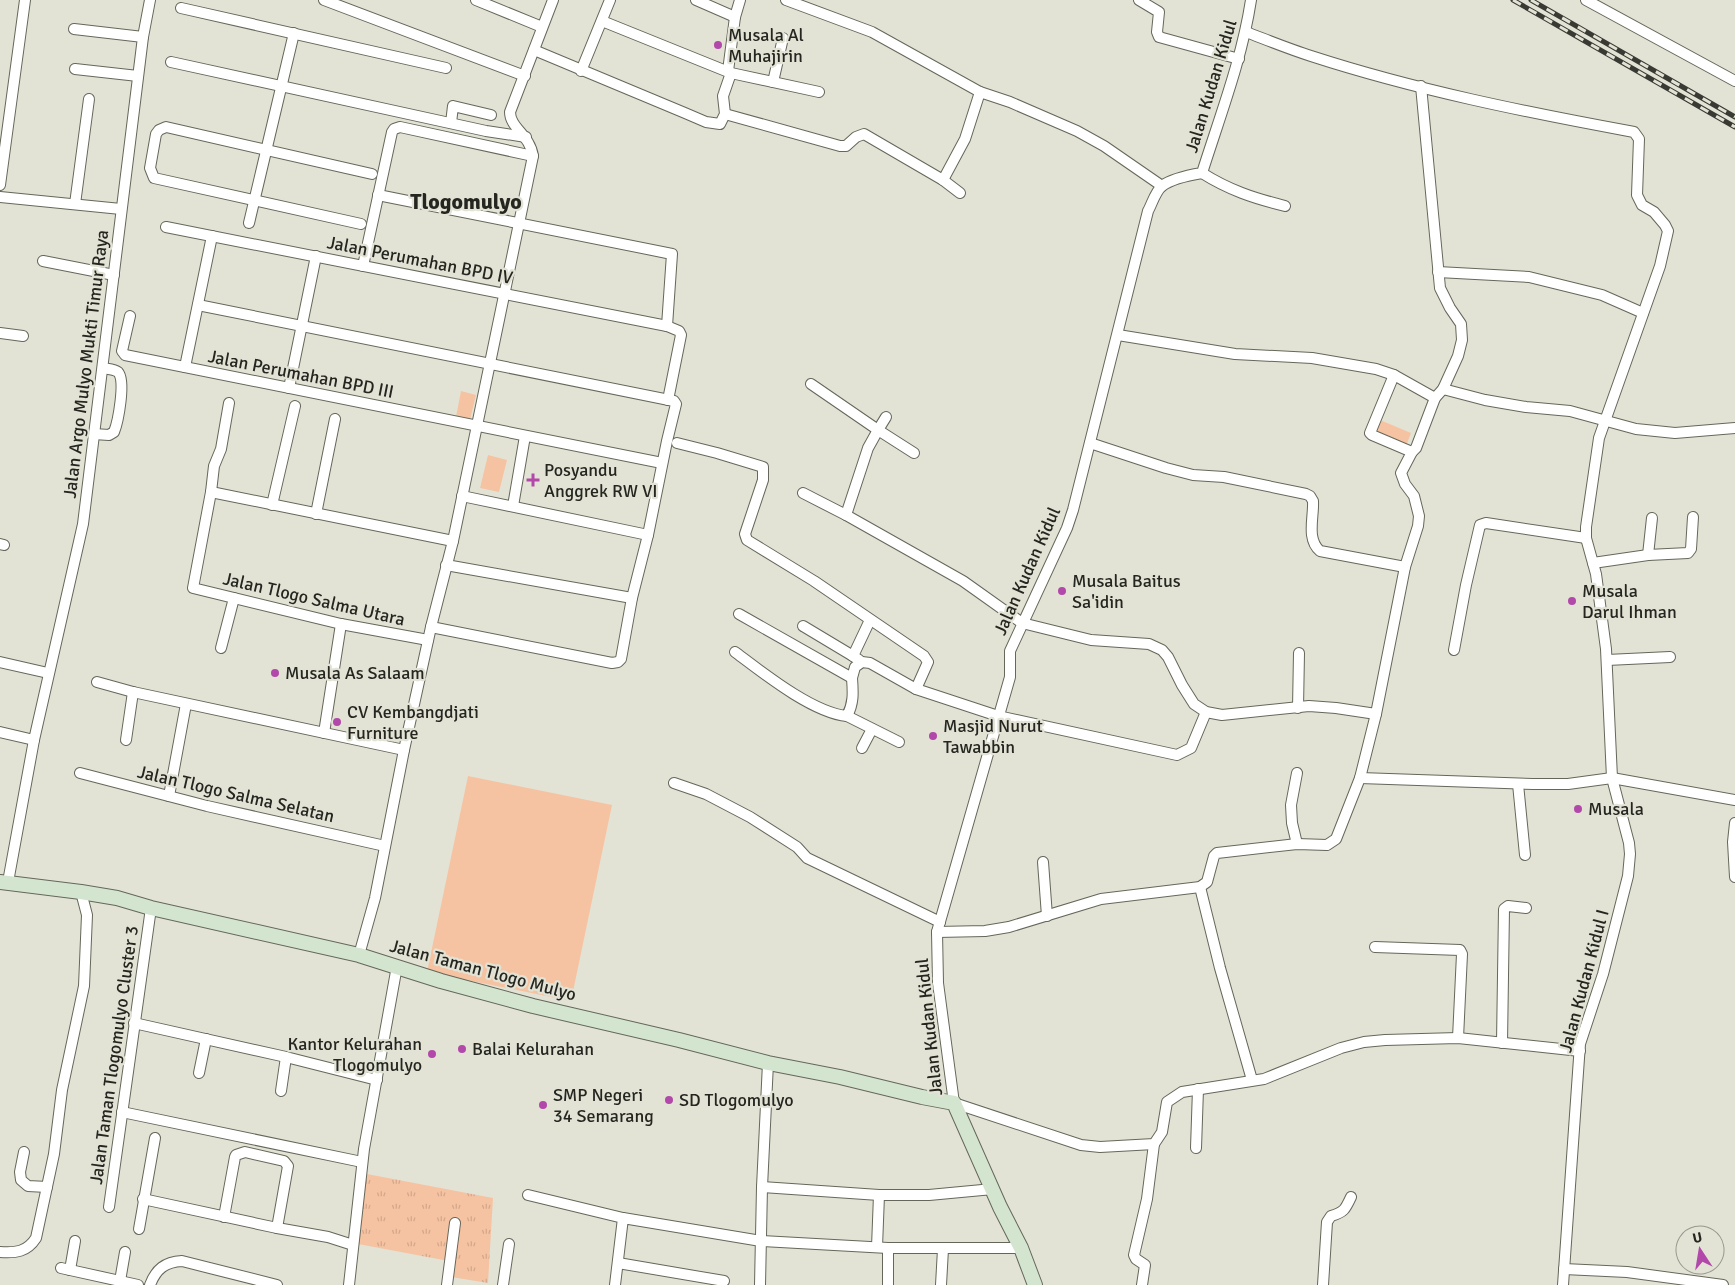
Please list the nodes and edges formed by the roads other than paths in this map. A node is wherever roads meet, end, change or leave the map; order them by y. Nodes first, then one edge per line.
1 (25, 0) edge
2 (150, 0) edge
3 (324, 0) edge
4 (553, 0) edge
5 (610, 0) edge
6 (696, 0) edge
7 (740, 0) edge
8 (786, 0) edge
9 (1139, 0) edge
10 (1251, 0) edge
11 (1586, 0) edge
12 (481, 1) edge
13 (181, 8) dead end
14 (735, 17) junction
15 (602, 20) junction
16 (542, 27) junction
17 (74, 29) dead end
18 (1246, 32) junction
19 (294, 33) junction
20 (143, 37) junction
21 (783, 38) dead end
22 (534, 50) junction
23 (1239, 59) junction
24 (171, 62) dead end
25 (446, 68) dead end
26 (75, 69) dead end
27 (581, 71) junction
28 (730, 72) junction
29 (138, 76) junction
30 (525, 76) junction
31 (773, 82) junction
32 (1735, 82) edge
33 (281, 86) junction
34 (1421, 86) junction
35 (819, 92) dead end
36 (980, 92) junction
37 (89, 99) dead end
38 (491, 115) dead end
39 (723, 119) junction
40 (451, 123) junction
41 (526, 138) junction
42 (266, 149) junction
43 (533, 156) junction
44 (1202, 173) junction
45 (372, 174) dead end
46 (943, 180) junction
47 (0, 186) edge
48 (1162, 186) junction
49 (960, 193) dead end
50 (378, 195) junction
51 (0, 197) edge
52 (254, 200) junction
53 (75, 204) junction
54 (1285, 206) dead end
55 (122, 209) junction
56 (249, 223) dead end
57 (361, 224) dead end
58 (520, 224) junction
59 (166, 227) dead end
60 (212, 236) junction
61 (316, 256) junction
62 (43, 261) dead end
63 (363, 266) junction
64 (1438, 272) junction
65 (114, 275) junction
66 (503, 294) junction
67 (198, 305) junction
68 (1643, 313) junction
69 (130, 316) dead end
70 (301, 326) junction
71 (667, 326) junction
72 (0, 333) edge
73 (1118, 335) junction
74 (23, 336) dead end
75 (489, 364) junction
76 (185, 367) junction
77 (107, 369) junction
78 (1394, 375) junction
79 (811, 384) dead end
80 (289, 388) junction
81 (1443, 389) junction
82 (1436, 398) junction
83 (668, 400) junction
84 (229, 403) dead end
85 (294, 406) dead end
86 (886, 417) dead end
87 (335, 419) dead end
88 (1606, 420) junction
89 (476, 426) junction
90 (1735, 428) edge
91 (878, 430) junction
92 (100, 434) junction
93 (525, 436) junction
94 (677, 443) dead end
95 (1090, 443) junction
96 (1412, 452) junction
97 (914, 453) dead end
98 (662, 463) junction
99 (211, 492) junction
100 (803, 493) dead end
101 (462, 496) junction
102 (272, 505) junction
103 (513, 506) junction
104 (316, 514) junction
105 (846, 515) junction
106 (1652, 518) dead end
107 (1693, 518) dead end
108 (647, 538) junction
109 (1586, 538) junction
110 (452, 541) junction
111 (1648, 555) junction
112 (1593, 563) junction
113 (446, 565) junction
114 (1405, 567) junction
115 (234, 598) junction
116 (632, 598) junction
117 (739, 614) dead end
118 (870, 620) junction
119 (341, 624) junction
120 (1022, 624) junction
121 (803, 626) dead end
122 (431, 627) junction
123 (428, 640) junction
124 (221, 648) dead end
125 (1454, 650) dead end
126 (735, 652) dead end
127 (1299, 653) dead end
128 (1670, 657) dead end
129 (858, 659) junction
130 (1607, 660) junction
131 (0, 662) edge
132 (48, 673) junction
133 (852, 678) junction
134 (97, 682) dead end
135 (916, 689) junction
136 (133, 692) junction
137 (186, 704) junction
138 (1298, 708) junction
139 (1206, 712) junction
140 (1376, 714) junction
141 (847, 716) junction
142 (998, 716) junction
143 (872, 729) junction
144 (0, 732) edge
145 (324, 733) junction
146 (34, 740) junction
147 (126, 740) dead end
148 (899, 742) dead end
149 (862, 748) dead end
150 (404, 750) junction
151 (80, 773) dead end
152 (1297, 773) dead end
153 (1360, 778) junction
154 (1612, 778) junction
155 (674, 783) dead end
156 (1518, 784) junction
157 (169, 796) junction
158 (1735, 800) edge
159 (1735, 823) edge
160 (1297, 844) junction
161 (385, 846) junction
162 (1525, 855) dead end
163 (1043, 862) dead end
164 (1735, 877) edge
165 (4, 882) edge
166 (1200, 887) junction
167 (81, 892) junction
168 (151, 908) junction
169 (1526, 908) dead end
170 (1047, 916) junction
171 (940, 922) junction
172 (937, 932) junction
173 (1375, 947) dead end
174 (359, 955) junction
175 (397, 966) junction
176 (134, 1023) junction
177 (1458, 1038) junction
178 (206, 1039) junction
179 (1502, 1043) junction
180 (1580, 1051) junction
181 (286, 1057) junction
182 (768, 1063) junction
183 (199, 1073) dead end
184 (377, 1080) junction
185 (1252, 1080) junction
186 (1198, 1089) junction
187 (281, 1091) dead end
188 (954, 1103) junction
189 (122, 1112) junction
190 (155, 1138) dead end
191 (1154, 1144) junction
192 (1196, 1148) dead end
193 (24, 1152) dead end
194 (362, 1162) junction
195 (47, 1187) junction
196 (762, 1187) junction
197 (993, 1189) junction
198 (528, 1195) dead end
199 (879, 1195) junction
200 (1351, 1197) dead end
201 (144, 1199) junction
202 (109, 1207) dead end
203 (224, 1217) junction
204 (623, 1218) junction
205 (455, 1223) dead end
206 (277, 1228) junction
207 (139, 1229) dead end
208 (75, 1241) dead end
209 (761, 1241) junction
210 (509, 1244) dead end
211 (353, 1245) junction
212 (882, 1248) junction
213 (1021, 1248) junction
214 (943, 1249) junction
215 (0, 1252) edge
216 (126, 1252) dead end
217 (618, 1263) junction
218 (1564, 1269) junction
219 (120, 1281) junction
220 (724, 1281) dead end
221 (138, 1285) edge
222 (150, 1285) edge
223 (277, 1285) edge
224 (349, 1285) edge
225 (447, 1285) edge
226 (503, 1285) edge
227 (615, 1285) edge
228 (760, 1285) edge
229 (888, 1285) edge
230 (941, 1285) edge
231 (1035, 1285) edge
232 (1142, 1285) edge
233 (1323, 1285) edge
234 (1563, 1285) edge
235 (1723, 1285) edge

1 - 47 street
2 - 20 street, Jalan Argo Mulyo Mukti Timur Raya
3 - 30 street
4 - 16 street
5 - 15 street
6 - 14 street
7 - 14 street
8 - 36 street
9 - 23 street
10 - 18 street, Jalan Kudan Kidul
11 - 32 street
12 - 16 street
13 - 19 street
14 - 28 street
15 - 27 street
15 - 28 street
16 - 22 street
17 - 20 street
18 - 23 street, Jalan Kudan Kidul
18 - 34 street
19 - 25 street
19 - 33 street
20 - 29 street, Jalan Argo Mulyo Mukti Timur Raya
21 - 31 street
22 - 27 street
22 - 30 street
23 - 44 street, Jalan Kudan Kidul
24 - 33 street
26 - 29 street
27 - 39 street
28 - 31 street
28 - 39 street
29 - 55 street, Jalan Argo Mulyo Mukti Timur Raya
30 - 41 street
31 - 35 street
33 - 40 street
33 - 42 street
34 - 64 street
34 - 68 street
36 - 46 street
36 - 48 street
37 - 53 street
38 - 40 street
39 - 46 street
40 - 41 street
41 - 43 street
42 - 45 street
42 - 52 street
42 - 52 street
43 - 50 street
43 - 58 street
44 - 48 street, Jalan Kudan Kidul
44 - 54 street
46 - 49 street
48 - 73 street, Jalan Kudan Kidul
50 - 58 street
50 - 63 street
51 - 53 street, Jalan Argo Mulyo Mukti Timur Raya
52 - 56 street
52 - 57 street
53 - 55 street, Jalan Argo Mulyo Mukti Timur Raya
55 - 65 street, Jalan Argo Mulyo Mukti Timur Raya
58 - 66 street
58 - 71 street
59 - 60 street, Jalan Perumahan BPD IV
60 - 61 street, Jalan Perumahan BPD IV
60 - 67 street
61 - 63 street, Jalan Perumahan BPD IV
61 - 70 street
62 - 65 street
63 - 66 street, Jalan Perumahan BPD IV
64 - 68 street
64 - 81 street
65 - 77 street, Jalan Argo Mulyo Mukti Timur Raya
66 - 71 street, Jalan Perumahan BPD IV
66 - 75 street
67 - 70 street
67 - 76 street
68 - 88 street
69 - 76 street, Jalan Perumahan BPD III
70 - 75 street
70 - 80 street
71 - 83 street
72 - 74 street
73 - 78 street
73 - 95 street, Jalan Kudan Kidul
75 - 83 street
75 - 89 street
76 - 80 street, Jalan Perumahan BPD III
77 - 92 street, Jalan Argo Mulyo Mukti Timur Raya
77 - 92 street
78 - 82 street
78 - 96 street
79 - 91 street
80 - 89 street, Jalan Perumahan BPD III
81 - 82 street
81 - 88 street
82 - 96 street
83 - 98 street
84 - 99 street
85 - 102 street
86 - 91 street
87 - 104 street
88 - 90 street
88 - 109 street
89 - 93 street, Jalan Perumahan BPD III
89 - 101 street
91 - 97 street
91 - 105 street
92 - 132 street, Jalan Argo Mulyo Mukti Timur Raya
93 - 98 street, Jalan Perumahan BPD III
93 - 103 street
94 - 118 street
95 - 114 street
95 - 120 street, Jalan Kudan Kidul
96 - 114 street
98 - 108 street
99 - 102 street
99 - 115 street, Jalan Tlogo Salma Utara
100 - 105 street
101 - 103 street
101 - 110 street
102 - 104 street
103 - 108 street
104 - 110 street
105 - 120 street
106 - 111 street
107 - 111 street
108 - 116 street
109 - 112 street, Jalan Kudan Kidul I
109 - 125 street
110 - 113 street
111 - 112 street
112 - 130 street, Jalan Kudan Kidul I
113 - 116 street
113 - 122 street
114 - 140 street
115 - 119 street, Jalan Tlogo Salma Utara
115 - 124 street
116 - 122 street
117 - 133 street
118 - 129 street
118 - 135 street
119 - 123 street, Jalan Tlogo Salma Utara
119 - 145 street
120 - 139 street
120 - 142 street, Jalan Kudan Kidul
121 - 129 street
122 - 123 street
123 - 150 street
126 - 141 street
127 - 138 street
128 - 130 street
129 - 133 street
129 - 135 street
130 - 154 street, Jalan Kudan Kidul I
131 - 132 street
132 - 146 street, Jalan Argo Mulyo Mukti Timur Raya
133 - 141 street
134 - 136 street
135 - 142 street
136 - 137 street
136 - 147 street
137 - 145 street
137 - 157 street
138 - 139 street
138 - 140 street
139 - 142 street
140 - 153 street
141 - 143 street
142 - 171 street, Jalan Kudan Kidul
143 - 148 street
143 - 149 street
144 - 146 street
145 - 150 street
146 - 165 street, Jalan Argo Mulyo Mukti Timur Raya
150 - 161 street
151 - 157 street, Jalan Tlogo Salma Selatan
152 - 160 street
153 - 156 street
153 - 160 street
154 - 156 street
154 - 158 street
154 - 180 street, Jalan Kudan Kidul I
155 - 171 street
156 - 162 street
157 - 161 street, Jalan Tlogo Salma Selatan
159 - 164 street
160 - 166 street
161 - 174 street
163 - 170 street
165 - 167 street, Jalan Taman Tlogo Mulyo
166 - 170 street
166 - 185 street
167 - 168 street, Jalan Taman Tlogo Mulyo
167 - 195 street
168 - 174 street, Jalan Taman Tlogo Mulyo
168 - 176 street, Jalan Taman Tlogomulyo Cluster 3
169 - 179 street
170 - 172 street
171 - 172 street, Jalan Kudan Kidul
172 - 188 street, Jalan Kudan Kidul
173 - 177 street
174 - 175 street, Jalan Taman Tlogo Mulyo
175 - 182 street, Jalan Taman Tlogo Mulyo
175 - 184 street
176 - 178 street
176 - 189 street, Jalan Taman Tlogomulyo Cluster 3
177 - 179 street
177 - 185 street
178 - 181 street
178 - 183 street
179 - 180 street
180 - 218 street, Jalan Kudan Kidul I
181 - 184 street
181 - 187 street
182 - 188 street, Jalan Taman Tlogo Mulyo
182 - 196 street
184 - 194 street
185 - 186 street
186 - 191 street
186 - 192 street
188 - 191 street
188 - 197 street
189 - 194 street
189 - 202 street, Jalan Taman Tlogomulyo Cluster 3
190 - 201 street
191 - 232 street
193 - 195 street
194 - 211 street
195 - 215 street
196 - 199 street
196 - 209 street
197 - 199 street
197 - 213 street
198 - 204 street
199 - 212 street
200 - 233 street
201 - 203 street
201 - 207 street
203 - 206 street
203 - 206 street
204 - 209 street
204 - 217 street
205 - 225 street
206 - 211 street
208 - 219 street
209 - 212 street
209 - 228 street
210 - 226 street
211 - 224 street
212 - 214 street
212 - 229 street
213 - 214 street
213 - 231 street
214 - 230 street
216 - 219 street
217 - 220 street
217 - 227 street
218 - 234 street, Jalan Kudan Kidul I
218 - 235 street
219 - 221 street
222 - 223 street

